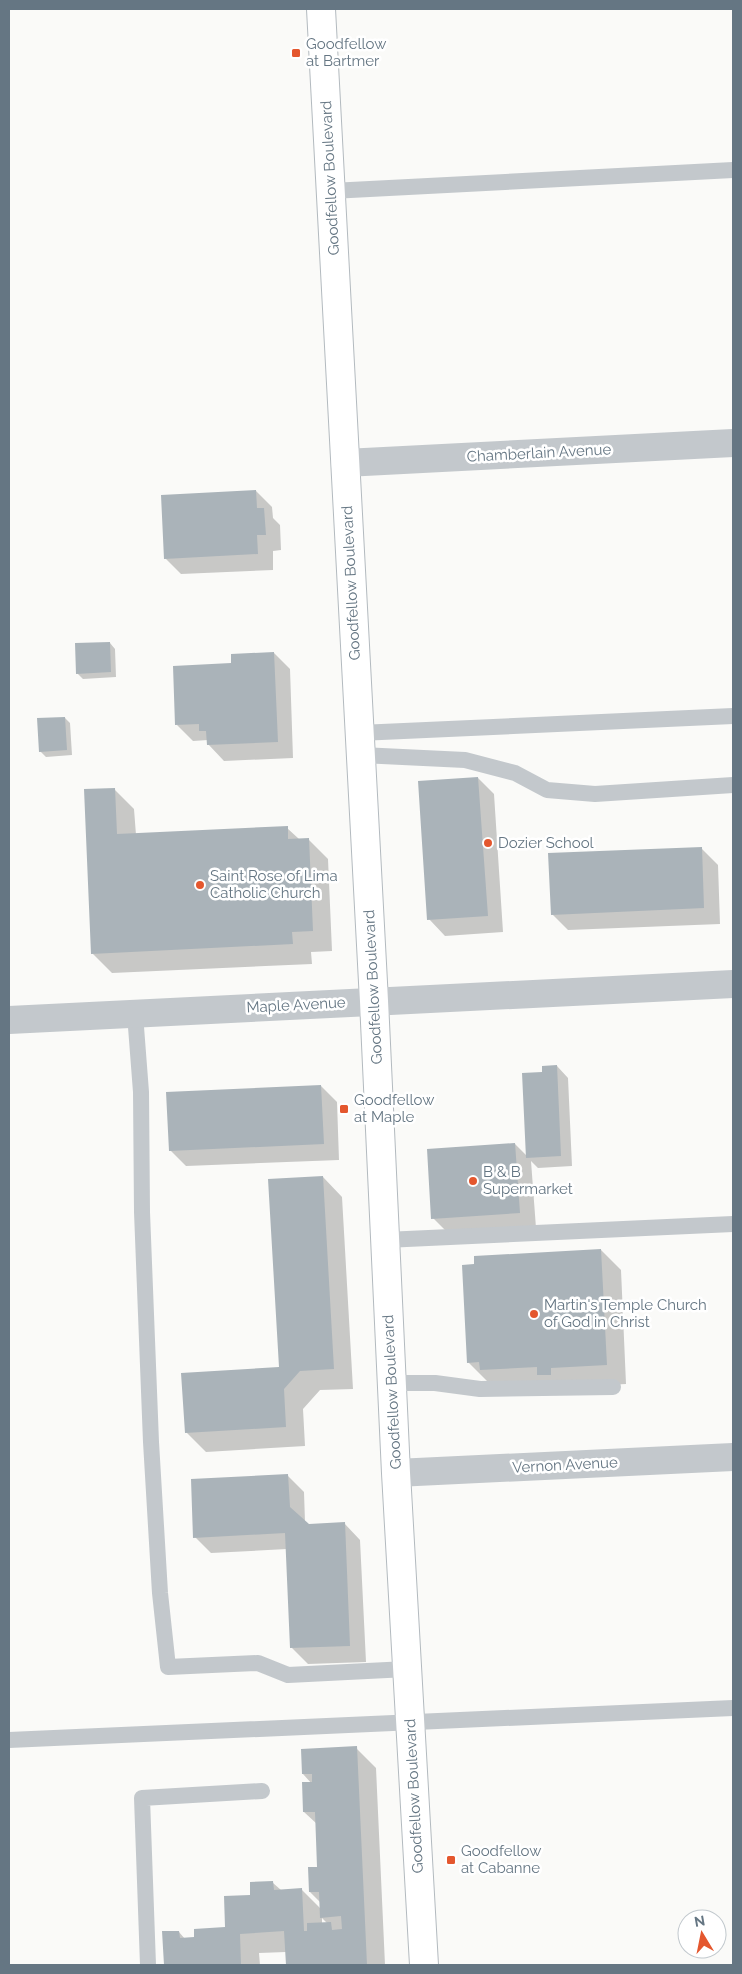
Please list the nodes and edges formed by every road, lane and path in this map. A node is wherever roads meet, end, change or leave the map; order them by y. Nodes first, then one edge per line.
1 (322, 9) edge
2 (733, 170) edge
3 (331, 191) junction
4 (733, 443) edge
5 (345, 462) junction
6 (733, 716) edge
7 (360, 744) junction
8 (733, 785) edge
9 (733, 984) edge
10 (374, 1001) junction
11 (135, 1014) junction
12 (9, 1020) edge
13 (733, 1224) edge
14 (385, 1240) junction
15 (392, 1383) junction
16 (613, 1387) dead end
17 (733, 1457) edge
18 (396, 1473) junction
19 (407, 1670) junction
20 (733, 1708) edge
21 (410, 1723) junction
22 (9, 1740) edge
23 (262, 1791) dead end
24 (148, 1965) edge
25 (424, 1965) edge

1 - 3 main road, Goodfellow Boulevard
2 - 3 lane
3 - 5 main road, Goodfellow Boulevard
4 - 5 street, Chamberlain Avenue
5 - 7 main road, Goodfellow Boulevard
6 - 7 lane
7 - 8 lane
7 - 10 main road, Goodfellow Boulevard
9 - 10 street, Maple Avenue
10 - 11 street, Maple Avenue
10 - 14 main road, Goodfellow Boulevard
11 - 12 street, Maple Avenue
11 - 19 lane
13 - 14 lane
14 - 15 main road, Goodfellow Boulevard
15 - 16 lane
15 - 18 main road, Goodfellow Boulevard
17 - 18 street, Vernon Avenue
18 - 19 main road, Goodfellow Boulevard
19 - 21 main road, Goodfellow Boulevard
20 - 21 lane
21 - 22 lane
21 - 25 main road, Goodfellow Boulevard
23 - 24 lane

